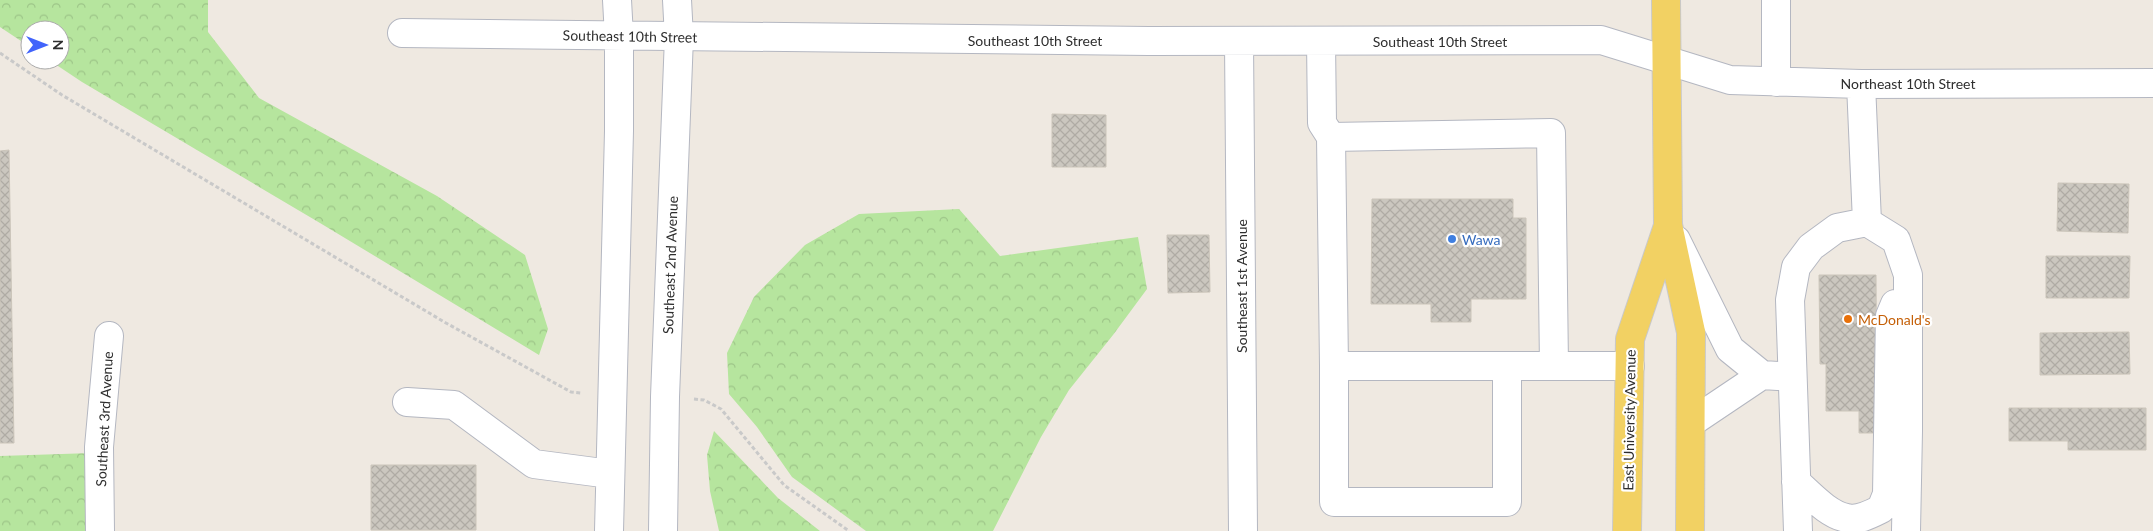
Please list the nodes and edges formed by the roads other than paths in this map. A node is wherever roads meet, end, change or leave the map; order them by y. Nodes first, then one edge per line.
1 (617, 0) edge
2 (677, 0) edge
3 (1666, 0) edge
4 (1776, 0) edge
5 (402, 32) dead end
6 (619, 36) junction
7 (679, 37) junction
8 (1240, 41) junction
9 (1321, 41) junction
10 (1666, 59) junction
11 (1776, 82) junction
12 (2153, 83) edge
13 (1861, 84) junction
14 (1331, 137) junction
15 (1867, 222) junction
16 (1668, 225) junction
17 (1908, 275) junction
18 (109, 336) dead end
19 (1334, 366) junction
20 (1507, 366) junction
21 (1554, 366) junction
22 (1630, 366) junction
23 (1762, 375) junction
24 (1792, 376) junction
25 (407, 402) dead end
26 (1692, 422) junction
27 (610, 474) junction
28 (1796, 482) junction
29 (100, 531) edge
30 (609, 531) edge
31 (663, 531) edge
32 (1243, 531) edge
33 (1627, 531) edge
34 (1690, 531) edge
35 (1798, 531) edge
36 (1906, 531) edge

1 - 6 street
2 - 7 street, Southeast 2nd Avenue
3 - 10 main road, East University Avenue
4 - 11 street
5 - 6 street, Southeast 10th Street
6 - 7 street, Southeast 10th Street
6 - 27 street
7 - 8 street, Southeast 10th Street
7 - 31 street, Southeast 2nd Avenue
8 - 9 street, Southeast 10th Street
8 - 32 street, Southeast 1st Avenue
9 - 10 street, Southeast 10th Street
9 - 14 street
10 - 11 street, Northeast 10th Street
10 - 16 main road, East University Avenue
11 - 13 street, Northeast 10th Street
12 - 13 street, Northeast 10th Street
13 - 15 street
14 - 19 street
14 - 21 street
15 - 17 street
15 - 24 street
16 - 22 main road, East University Avenue
16 - 23 street
16 - 26 main road, East University Avenue
17 - 28 street
17 - 36 street
18 - 29 street, Southeast 3rd Avenue
19 - 20 street
19 - 20 street
20 - 21 street
21 - 22 street
22 - 33 main road, East University Avenue
23 - 24 street
23 - 26 street
24 - 28 street
25 - 27 street
26 - 34 main road, East University Avenue
27 - 30 street
28 - 35 street

